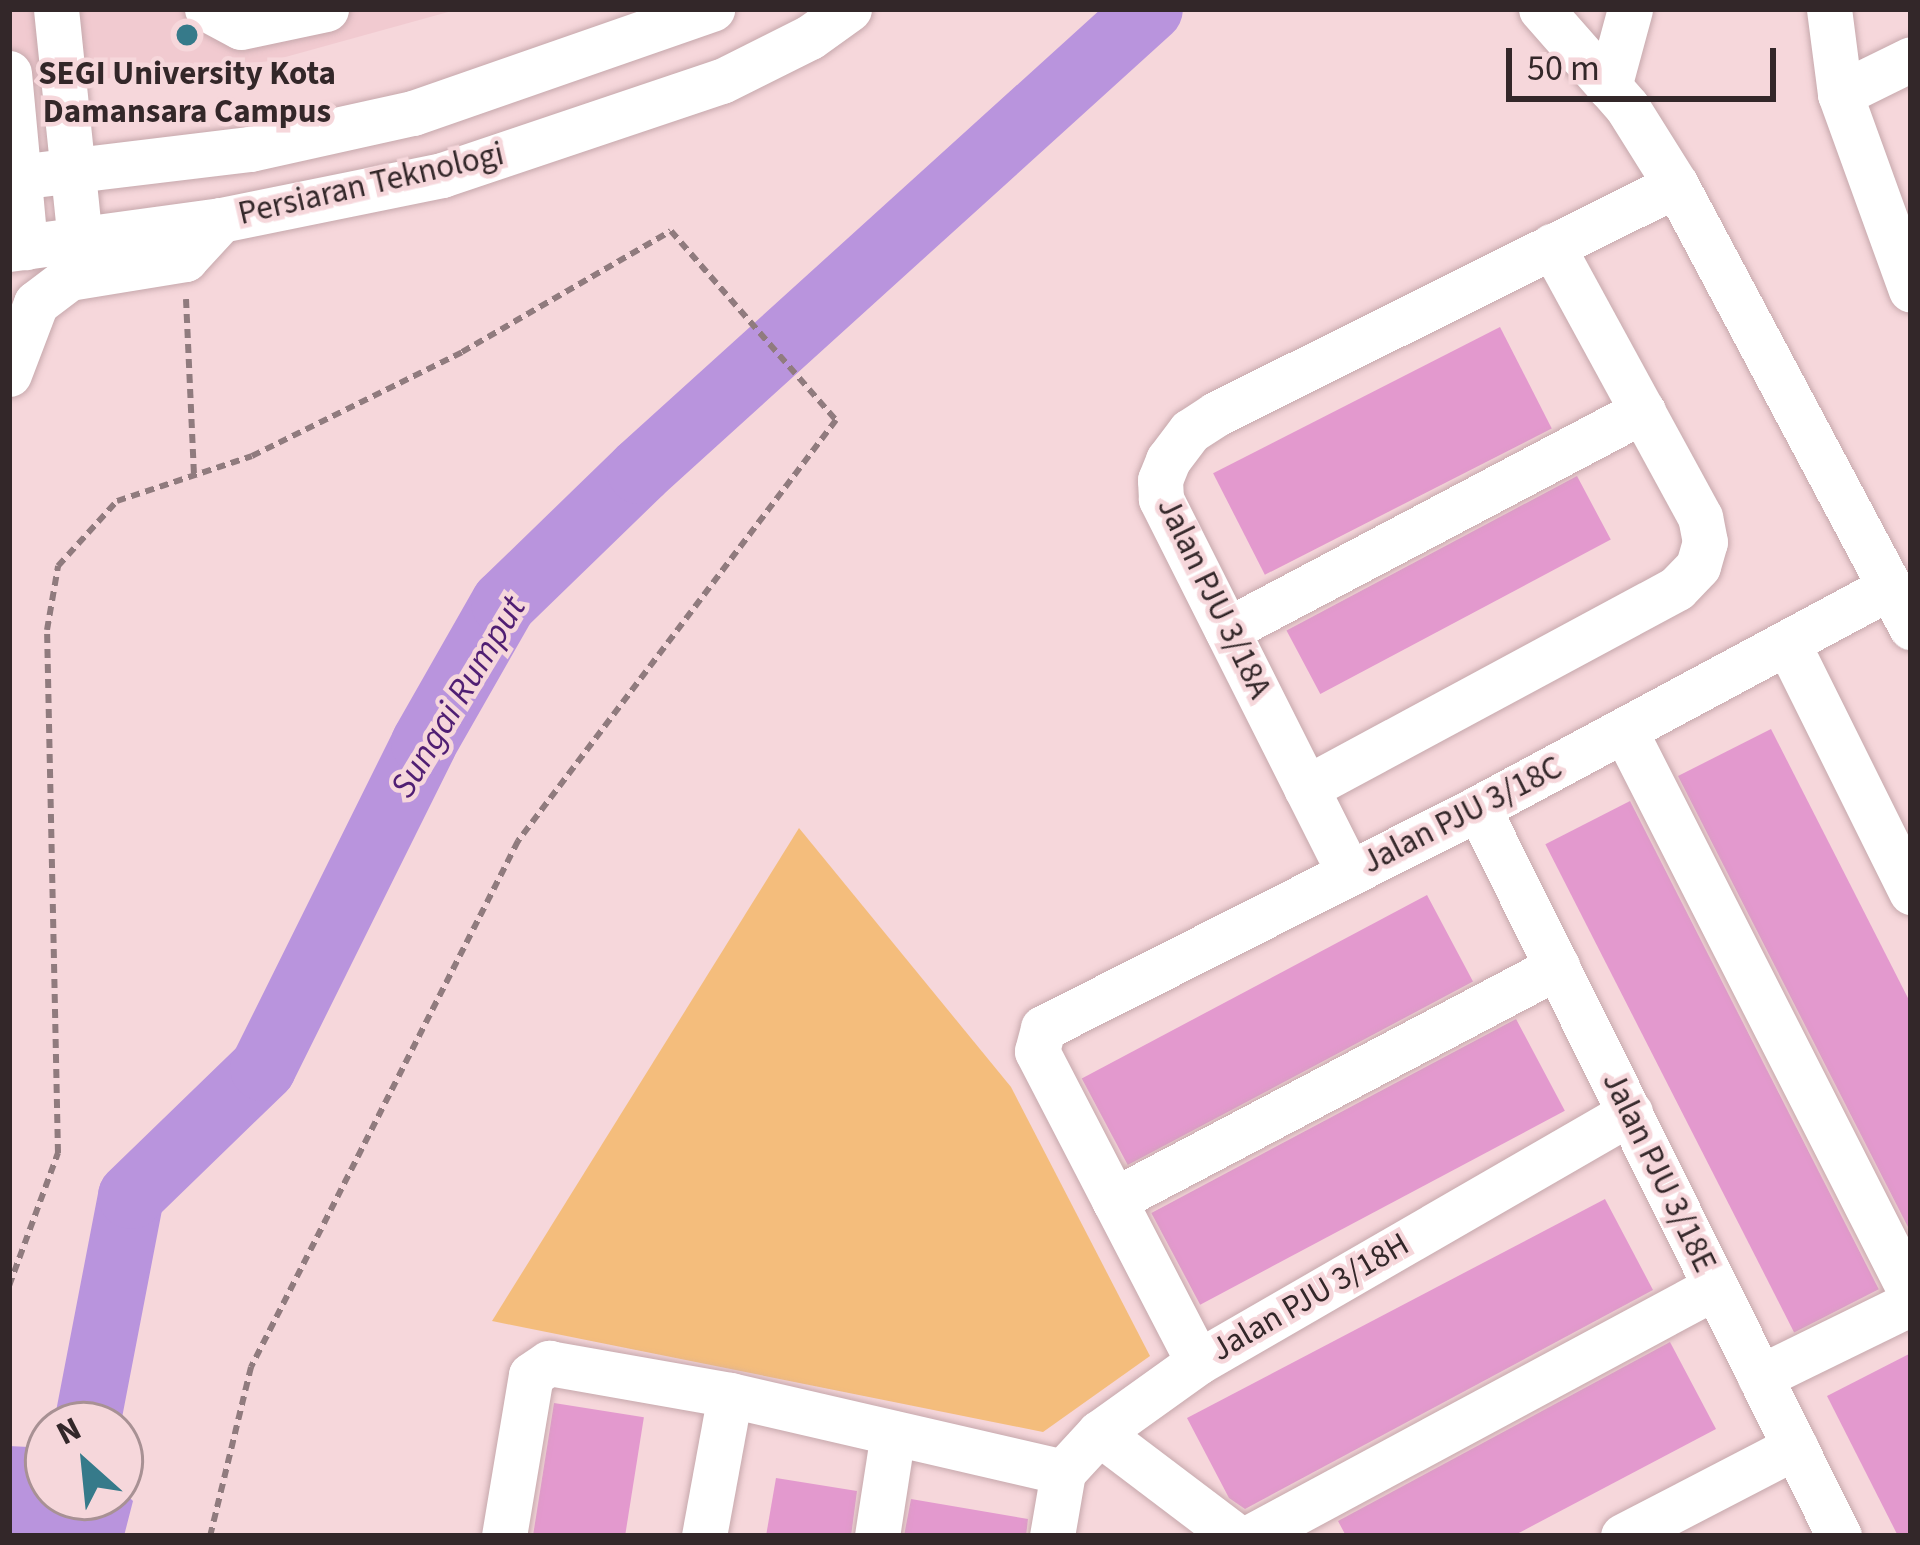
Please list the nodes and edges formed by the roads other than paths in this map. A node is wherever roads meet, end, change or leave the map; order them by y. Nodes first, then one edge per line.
1 (56, 9) edge
2 (207, 9) edge
3 (326, 9) edge
4 (712, 9) edge
5 (849, 9) edge
6 (1541, 9) edge
7 (1630, 9) edge
8 (1828, 9) edge
9 (1911, 59) edge
10 (9, 73) edge
11 (1609, 87) junction
12 (1840, 94) junction
13 (73, 170) junction
14 (14, 178) edge
15 (1676, 184) junction
16 (221, 220) junction
17 (80, 240) junction
18 (1552, 246) junction
19 (17, 248) edge
20 (1907, 265) edge
21 (10, 359) edge
22 (1642, 411) junction
23 (1890, 586) junction
24 (1911, 627) edge
25 (1227, 630) junction
26 (1788, 644) junction
27 (1625, 731) junction
28 (1306, 788) junction
29 (1478, 808) junction
30 (1349, 873) junction
31 (1911, 892) edge
32 (1557, 967) junction
33 (1630, 1113) junction
34 (1114, 1200) junction
35 (1715, 1286) junction
36 (1911, 1293) edge
37 (1911, 1303) edge
38 (1198, 1362) junction
39 (1760, 1377) junction
40 (730, 1395) junction
41 (893, 1433) junction
42 (1099, 1433) junction
43 (1795, 1447) junction
44 (1063, 1472) junction
45 (504, 1536) edge
46 (704, 1536) edge
47 (877, 1536) edge
48 (1052, 1536) edge
49 (1235, 1536) edge
50 (1252, 1536) edge
51 (1623, 1536) edge
52 (1838, 1536) edge

1 - 13 street
2 - 3 street
4 - 13 street, Persiaran Teknologi
5 - 16 street, Persiaran Teknologi
6 - 11 street
7 - 11 street
8 - 12 street
9 - 12 street
10 - 14 street
11 - 15 street
12 - 20 street
13 - 14 street, Persiaran Teknologi
13 - 17 street
14 - 19 street
15 - 18 street, Jalan PJU 3/18A
15 - 23 street
16 - 17 street, Persiaran Teknologi
16 - 21 street
17 - 19 street, Persiaran Teknologi
18 - 22 street
18 - 25 street, Jalan PJU 3/18A
22 - 25 street
22 - 28 street
23 - 24 street
23 - 26 street, Jalan PJU 3/18C
25 - 28 street, Jalan PJU 3/18A
26 - 27 street, Jalan PJU 3/18C
26 - 31 street
27 - 29 street, Jalan PJU 3/18C
27 - 36 street
28 - 30 street, Jalan PJU 3/18A
29 - 30 street, Jalan PJU 3/18C
29 - 32 street, Jalan PJU 3/18E
30 - 34 street, Jalan PJU 3/18C
32 - 33 street, Jalan PJU 3/18E
32 - 34 street
33 - 35 street, Jalan PJU 3/18E
33 - 38 street, Jalan PJU 3/18H
34 - 38 street
35 - 39 street, Jalan PJU 3/18E
35 - 50 street
37 - 39 street
38 - 42 street, Jalan PJU 3/18H
39 - 43 street, Jalan PJU 3/18E
40 - 41 street
40 - 45 street
40 - 46 street
41 - 44 street
41 - 47 street
42 - 44 street, Jalan PJU 3/18H
42 - 49 street
43 - 51 street
43 - 52 street, Jalan PJU 3/18E
44 - 48 street

